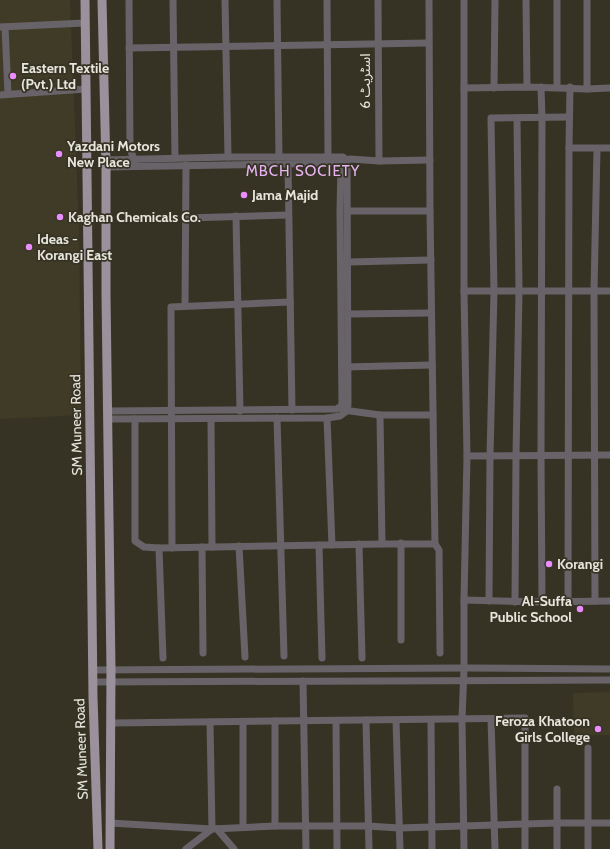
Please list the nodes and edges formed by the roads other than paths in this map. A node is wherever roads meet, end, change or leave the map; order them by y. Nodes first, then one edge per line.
1 (85, 0) edge
2 (102, 0) edge
3 (129, 0) edge
4 (173, 0) edge
5 (225, 0) edge
6 (278, 0) edge
7 (327, 0) edge
8 (378, 0) edge
9 (429, 0) edge
10 (464, 0) edge
11 (495, 0) edge
12 (526, 0) edge
13 (557, 0) edge
14 (587, 0) edge
15 (85, 23) junction
16 (3, 27) edge
17 (428, 43) junction
18 (378, 44) junction
19 (327, 45) junction
20 (226, 46) junction
21 (278, 46) junction
22 (174, 47) junction
23 (129, 48) junction
24 (527, 87) junction
25 (541, 87) junction
26 (557, 87) junction
27 (464, 88) junction
28 (494, 88) junction
29 (570, 88) junction
30 (610, 88) edge
31 (86, 89) junction
32 (587, 89) junction
33 (8, 94) junction
34 (0, 95) edge
35 (569, 117) junction
36 (517, 118) junction
37 (542, 118) junction
38 (568, 148) junction
39 (610, 148) edge
40 (597, 149) junction
41 (328, 156) junction
42 (228, 157) junction
43 (279, 157) junction
44 (176, 158) junction
45 (134, 159) junction
46 (346, 160) junction
47 (430, 160) junction
48 (379, 161) junction
49 (106, 163) junction
50 (288, 164) junction
51 (340, 164) junction
52 (186, 165) junction
53 (134, 167) junction
54 (430, 210) junction
55 (347, 211) junction
56 (288, 215) junction
57 (236, 216) junction
58 (186, 218) junction
59 (106, 229) junction
60 (88, 230) junction
61 (431, 260) junction
62 (348, 262) junction
63 (464, 291) junction
64 (494, 291) junction
65 (519, 291) junction
66 (542, 291) junction
67 (568, 291) junction
68 (594, 291) junction
69 (610, 291) edge
70 (290, 302) junction
71 (237, 304) junction
72 (185, 306) junction
73 (432, 313) junction
74 (348, 314) junction
75 (432, 365) junction
76 (345, 367) junction
77 (337, 409) junction
78 (171, 410) junction
79 (292, 410) junction
80 (240, 411) junction
81 (347, 411) junction
82 (108, 415) junction
83 (380, 415) junction
84 (433, 415) junction
85 (277, 418) junction
86 (327, 418) junction
87 (135, 419) junction
88 (171, 419) junction
89 (211, 419) junction
90 (541, 455) junction
91 (595, 455) junction
92 (610, 455) edge
93 (467, 456) junction
94 (490, 456) junction
95 (516, 456) junction
96 (569, 456) junction
97 (332, 544) junction
98 (359, 544) junction
99 (382, 544) junction
100 (401, 544) junction
101 (435, 544) junction
102 (281, 545) junction
103 (319, 545) junction
104 (239, 546) junction
105 (202, 547) junction
106 (212, 547) junction
107 (159, 548) junction
108 (172, 548) junction
109 (464, 600) junction
110 (489, 601) junction
111 (595, 601) junction
112 (610, 601) edge
113 (515, 602) junction
114 (542, 602) junction
115 (568, 602) junction
116 (401, 640) dead end
117 (440, 652) dead end
118 (203, 653) dead end
119 (284, 656) dead end
120 (245, 657) dead end
121 (163, 658) dead end
122 (322, 658) dead end
123 (362, 658) dead end
124 (464, 668) junction
125 (610, 669) edge
126 (93, 670) junction
127 (111, 670) junction
128 (610, 680) edge
129 (303, 681) junction
130 (464, 681) junction
131 (93, 682) junction
132 (110, 682) junction
133 (462, 719) junction
134 (492, 719) junction
135 (366, 720) junction
136 (396, 720) junction
137 (431, 720) junction
138 (275, 721) junction
139 (305, 721) junction
140 (336, 721) junction
141 (210, 722) junction
142 (243, 722) junction
143 (111, 723) junction
144 (588, 748) dead end
145 (556, 789) dead end
146 (110, 823) junction
147 (557, 823) junction
148 (588, 823) junction
149 (610, 823) edge
150 (525, 824) junction
151 (495, 825) junction
152 (275, 826) junction
153 (305, 826) junction
154 (337, 826) junction
155 (368, 826) junction
156 (242, 827) junction
157 (432, 827) junction
158 (463, 827) junction
159 (399, 828) junction
160 (215, 829) junction
161 (190, 848) edge
162 (98, 849) edge
163 (110, 849) edge
164 (234, 849) edge
165 (306, 849) edge
166 (337, 849) edge
167 (368, 849) edge
168 (400, 849) edge
169 (432, 849) edge
170 (464, 849) edge
171 (495, 849) edge
172 (525, 849) edge
173 (557, 849) edge
174 (588, 849) edge

1 - 15 main road, SM Muneer Road
2 - 49 main road, SM Muneer Road
3 - 23 street
4 - 22 street
5 - 20 street
6 - 21 street
7 - 19 street
8 - 18 street, اسٹریٹ 6
9 - 17 street
10 - 27 street
11 - 28 street
12 - 24 street
13 - 26 street
14 - 32 street
15 - 16 street
15 - 31 main road, SM Muneer Road
16 - 33 street
17 - 18 street
17 - 47 street
18 - 19 street
18 - 48 street, اسٹریٹ 6
19 - 21 street
19 - 41 street
20 - 21 street
20 - 22 street
20 - 42 street
21 - 43 street
22 - 23 street
22 - 44 street
23 - 45 street
24 - 25 street
24 - 28 street
25 - 26 street
25 - 37 street
26 - 29 street
27 - 28 street
27 - 63 street
29 - 32 street
29 - 35 street
30 - 32 street
31 - 33 street
31 - 60 main road, SM Muneer Road
33 - 34 street
35 - 37 street
35 - 38 street
36 - 37 street
36 - 64 street
36 - 65 street
37 - 66 street
38 - 40 street
38 - 67 street
39 - 40 street
40 - 68 street
41 - 43 street
41 - 46 street
42 - 43 street
42 - 44 street
44 - 45 street
45 - 49 street
45 - 53 street
46 - 48 street
46 - 51 street
46 - 55 street
47 - 48 street
47 - 54 street
49 - 53 street
49 - 59 main road, SM Muneer Road
50 - 51 street
50 - 52 street
50 - 56 street
51 - 76 street
52 - 53 street
52 - 58 street
54 - 55 street
54 - 61 street
55 - 62 street
56 - 57 street
56 - 70 street
57 - 58 street
57 - 71 street
58 - 72 street
59 - 60 main road
59 - 82 main road, SM Muneer Road
60 - 126 main road, SM Muneer Road
61 - 62 street
61 - 73 street
62 - 74 street
63 - 64 street
63 - 93 street
64 - 65 street
64 - 94 street
65 - 66 street
65 - 95 street
66 - 67 street
66 - 90 street
67 - 68 street
67 - 96 street
68 - 69 street
68 - 91 street
70 - 71 street
70 - 79 street
71 - 72 street
71 - 80 street
72 - 78 street
73 - 74 street
73 - 75 street
74 - 76 street
75 - 76 street
75 - 84 street
76 - 77 street
76 - 81 street
77 - 79 street
77 - 81 street
78 - 80 street
78 - 82 street
78 - 88 street
79 - 80 street
81 - 83 street
81 - 86 street
82 - 87 street
82 - 127 main road, SM Muneer Road
83 - 84 street
83 - 99 street
84 - 101 street
85 - 86 street
85 - 89 street
85 - 102 street
86 - 97 street
87 - 88 street
87 - 107 street
88 - 89 street
88 - 108 street
89 - 106 street
90 - 95 street
90 - 96 street
90 - 114 street
91 - 92 street
91 - 96 street
91 - 111 street
93 - 94 street
93 - 109 street
94 - 95 street
94 - 110 street
95 - 113 street
96 - 115 street
97 - 98 street
97 - 103 street
98 - 99 street
98 - 123 street
99 - 100 street
100 - 101 street
100 - 116 street
101 - 117 street
102 - 103 street
102 - 104 street
102 - 119 street
103 - 122 street
104 - 106 street
104 - 120 street
105 - 106 street
105 - 108 street
105 - 118 street
107 - 108 street
107 - 121 street
109 - 110 street
109 - 124 street
110 - 113 street
111 - 112 street
111 - 115 street
113 - 114 street
114 - 115 street
124 - 125 street
124 - 127 street
124 - 130 street
126 - 127 street
126 - 131 main road, SM Muneer Road
127 - 132 main road, SM Muneer Road
128 - 130 street
129 - 130 street
129 - 132 street
129 - 139 street
130 - 133 street
131 - 132 street
131 - 162 main road, SM Muneer Road
132 - 143 main road, SM Muneer Road
133 - 134 street
133 - 137 street
133 - 158 street
134 - 150 street
134 - 151 street
135 - 136 street
135 - 140 street
135 - 155 street
136 - 137 street
136 - 159 street
137 - 157 street
138 - 139 street
138 - 142 street
138 - 152 street
139 - 140 street
139 - 153 street
140 - 154 street
141 - 142 street
141 - 143 street
141 - 160 street
142 - 156 street
143 - 146 main road, SM Muneer Road
144 - 148 street
145 - 147 street
146 - 160 street
146 - 163 main road, SM Muneer Road
147 - 148 street
147 - 150 street
147 - 173 street
148 - 149 street
148 - 174 street
150 - 151 street
150 - 172 street
151 - 158 street
151 - 171 street
152 - 153 street
152 - 156 street
153 - 154 street
153 - 165 street
154 - 155 street
154 - 166 street
155 - 159 street
155 - 167 street
156 - 160 street
157 - 158 street
157 - 159 street
157 - 169 street
158 - 170 street
159 - 168 street
160 - 161 street
160 - 164 street

